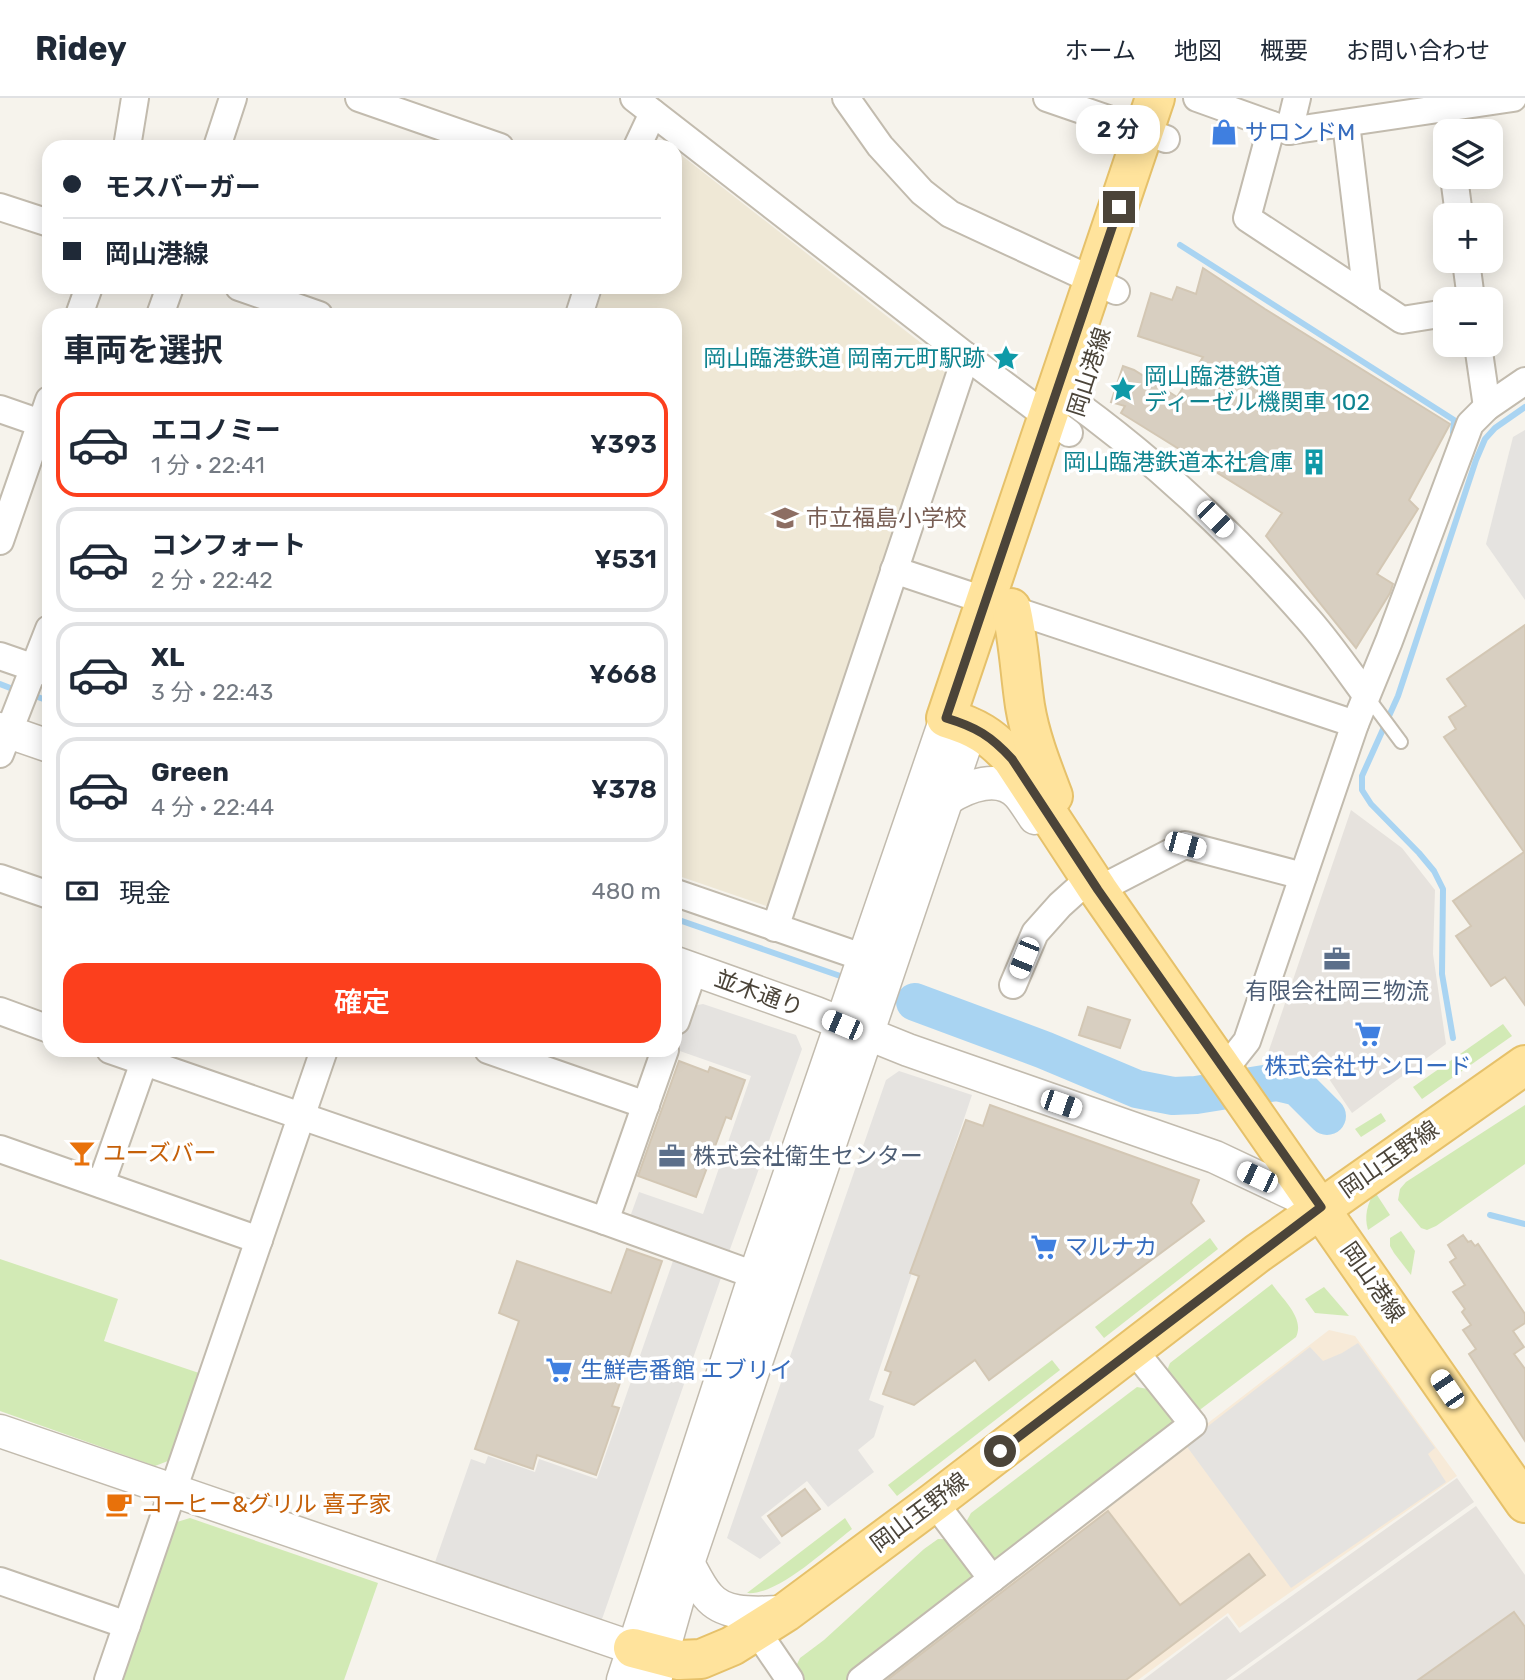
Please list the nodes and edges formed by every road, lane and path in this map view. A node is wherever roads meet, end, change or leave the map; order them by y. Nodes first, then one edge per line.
1 (135, 98) edge
2 (233, 98) edge
3 (846, 98) edge
4 (1047, 98) edge
5 (1179, 98) edge
6 (1197, 98) edge
7 (1297, 98) edge
8 (1513, 98) edge
9 (362, 99) edge
10 (643, 105) edge
11 (1449, 119) edge
12 (1433, 120) edge
13 (1155, 123) edge
14 (1346, 123) junction
15 (1280, 128) junction
16 (128, 140) edge
17 (219, 140) edge
18 (480, 140) edge
19 (638, 140) edge
20 (0, 207) edge
21 (42, 221) edge
22 (1104, 287) junction
23 (259, 294) edge
24 (1367, 297) junction
25 (298, 308) edge
26 (1433, 315) edge
27 (967, 356) junction
28 (1480, 357) edge
29 (1525, 381) edge
30 (1487, 407) junction
31 (0, 409) edge
32 (1063, 411) junction
33 (42, 415) edge
34 (42, 427) edge
35 (0, 541) edge
36 (894, 570) junction
37 (999, 604) junction
38 (0, 656) edge
39 (38, 674) edge
40 (1372, 702) junction
41 (959, 722) junction
42 (1355, 724) junction
43 (7, 730) edge
44 (1401, 742) dead end
45 (42, 743) edge
46 (947, 800) junction
47 (1087, 874) junction
48 (1303, 876) junction
49 (0, 878) edge
50 (42, 893) edge
51 (682, 895) edge
52 (775, 928) junction
53 (685, 966) edge
54 (869, 981) junction
55 (682, 984) edge
56 (1013, 985) dead end
57 (0, 1011) edge
58 (42, 1026) edge
59 (855, 1030) junction
60 (130, 1057) edge
61 (322, 1057) edge
62 (508, 1057) edge
63 (663, 1057) edge
64 (144, 1062) junction
65 (1525, 1065) edge
66 (1224, 1070) junction
67 (646, 1105) junction
68 (301, 1116) junction
69 (0, 1149) edge
70 (100, 1184) junction
71 (1321, 1207) junction
72 (605, 1220) junction
73 (259, 1240) junction
74 (768, 1280) junction
75 (1133, 1349) junction
76 (0, 1432) edge
77 (173, 1492) junction
78 (934, 1502) junction
79 (1525, 1503) edge
80 (688, 1563) junction
81 (992, 1579) junction
82 (0, 1581) edge
83 (771, 1621) junction
84 (127, 1625) junction
85 (643, 1666) edge
86 (108, 1680) edge
87 (790, 1680) edge
88 (861, 1680) edge

1 - 16 street
2 - 17 street
3 - 22 street
4 - 13 street
5 - 13 main road, 岡山港線
6 - 15 street
7 - 15 street
8 - 11 street
9 - 18 street
10 - 19 street
10 - 27 street
12 - 14 street
13 - 22 main road, 岡山港線
14 - 15 street
14 - 24 street
15 - 24 street
20 - 21 street
22 - 32 main road, 岡山港線
23 - 25 street
24 - 26 street
27 - 32 street
27 - 36 street
28 - 30 street
29 - 30 street
30 - 40 street
31 - 33 street
32 - 37 main road, 岡山港線
32 - 40 street
34 - 35 street
36 - 37 street
36 - 52 street
37 - 41 main road, 岡山港線
37 - 42 street
37 - 47 main road
38 - 39 street
39 - 43 street
40 - 42 street
40 - 44 lane
41 - 46 street
41 - 47 main road, 岡山港線
41 - 54 street
42 - 48 street
43 - 45 street
46 - 47 street
46 - 54 street
47 - 48 street
47 - 56 street
47 - 66 main road, 岡山港線
48 - 66 street
49 - 50 street
51 - 52 street
52 - 54 street
53 - 55 street
53 - 59 street, 並木通り
54 - 59 street
57 - 58 street
59 - 71 street, 並木通り
59 - 74 street
60 - 64 street
61 - 68 street
62 - 67 street
63 - 67 street
64 - 68 street
64 - 70 street
65 - 71 main road, 岡山玉野線
66 - 71 main road, 岡山港線
67 - 72 street
68 - 72 street
68 - 73 street
69 - 70 street
70 - 73 street
71 - 75 main road, 岡山玉野線
71 - 79 main road, 岡山港線
72 - 74 street
73 - 77 street
74 - 80 street
74 - 85 street
75 - 78 main road, 岡山玉野線
75 - 81 street
76 - 77 street
77 - 84 street
77 - 85 street
78 - 81 street
78 - 83 main road, 岡山玉野線
80 - 83 street
80 - 85 street
81 - 88 street
82 - 84 street
83 - 85 main road, 岡山玉野線
83 - 87 street
84 - 86 street

